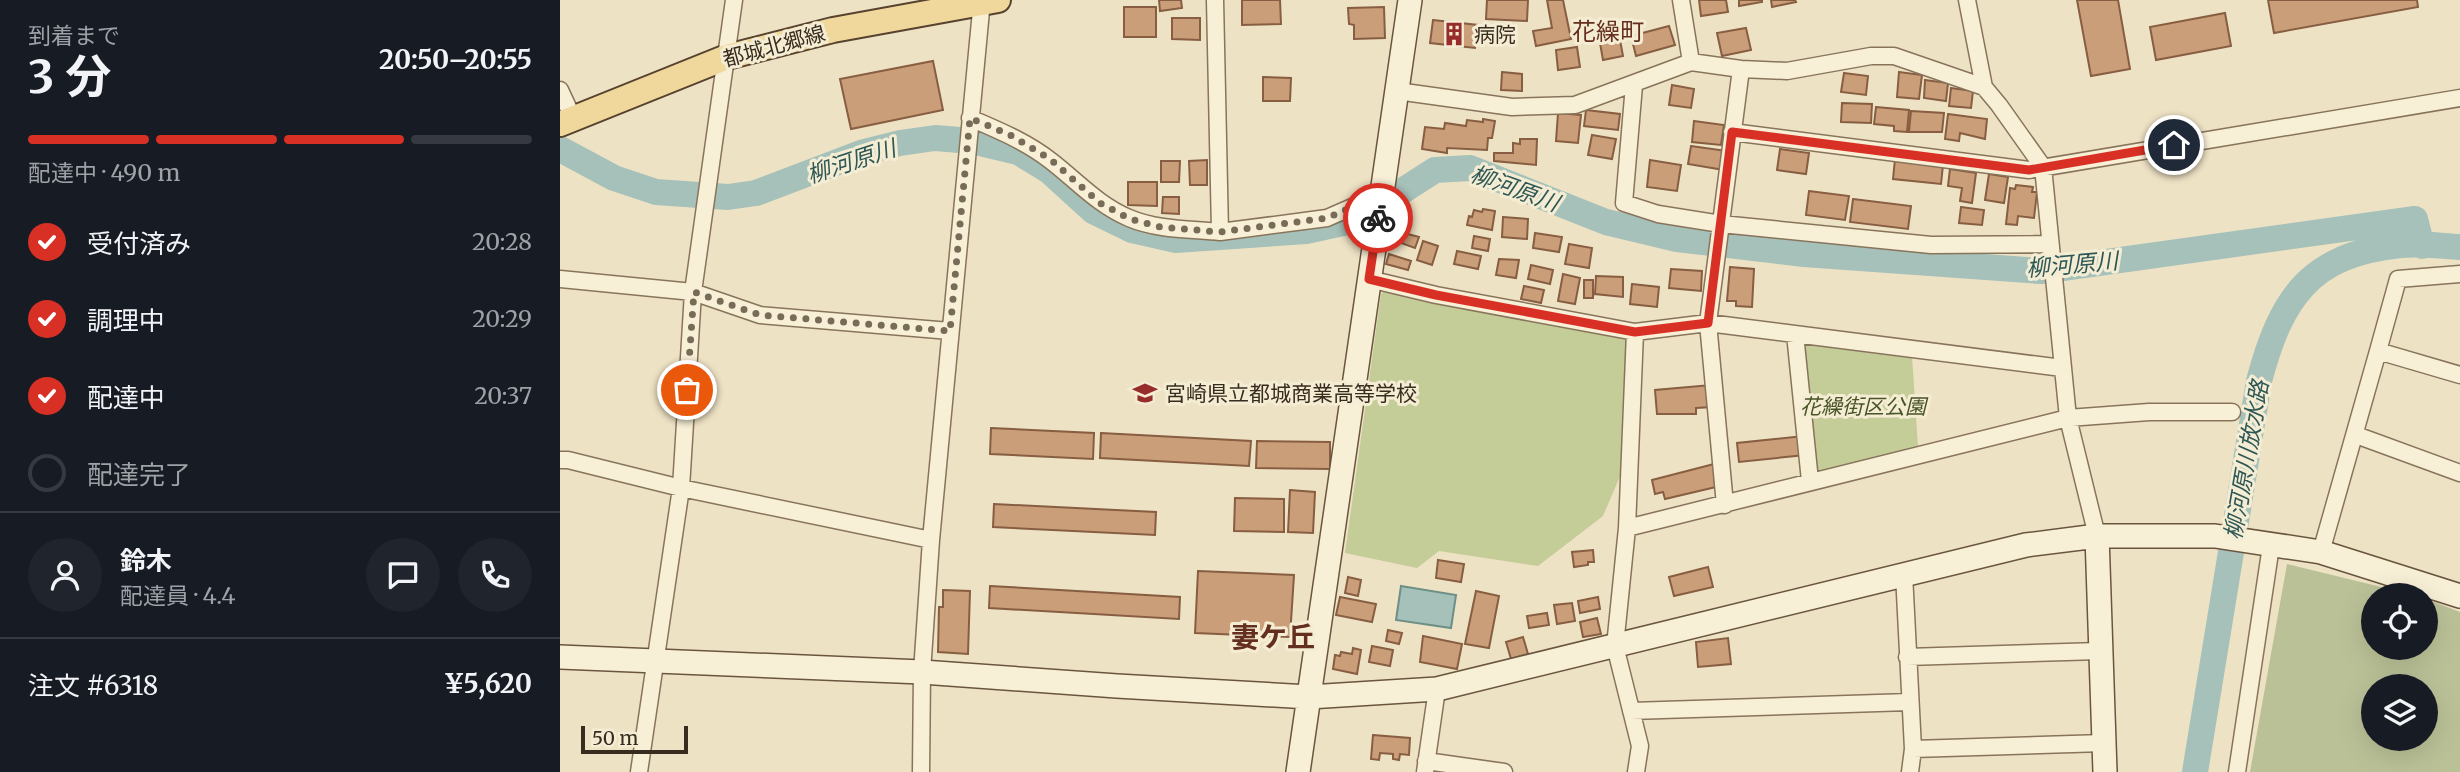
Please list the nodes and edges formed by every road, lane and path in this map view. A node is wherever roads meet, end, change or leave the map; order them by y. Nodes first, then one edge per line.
1 (734, 0) edge
2 (1215, 0) edge
3 (1410, 0) edge
4 (1681, 0) edge
5 (1967, 0) edge
6 (987, 1) edge
7 (727, 57) junction
8 (1691, 62) junction
9 (1741, 69) junction
10 (1634, 85) junction
11 (1984, 87) junction
12 (560, 90) edge
13 (1397, 90) junction
14 (2460, 98) edge
15 (567, 121) edge
16 (970, 124) junction
17 (1732, 132) junction
18 (2043, 167) junction
19 (1382, 194) junction
20 (1720, 227) junction
21 (1220, 232) junction
22 (2050, 248) junction
23 (2460, 274) edge
24 (560, 279) edge
25 (1369, 279) junction
26 (694, 292) junction
27 (1708, 323) junction
28 (950, 331) junction
29 (1635, 332) junction
30 (1796, 334) junction
31 (2378, 351) junction
32 (2062, 368) junction
33 (2460, 376) edge
34 (2232, 412) dead end
35 (2068, 418) junction
36 (2356, 435) junction
37 (560, 460) edge
38 (2460, 473) edge
39 (1810, 481) junction
40 (681, 488) junction
41 (1725, 505) junction
42 (1627, 528) junction
43 (2097, 536) junction
44 (931, 540) junction
45 (2271, 545) junction
46 (2321, 552) junction
47 (1904, 574) junction
48 (2460, 596) edge
49 (1615, 646) junction
50 (2100, 650) junction
51 (560, 657) edge
52 (1907, 657) junction
53 (654, 662) junction
54 (922, 671) junction
55 (1437, 689) junction
56 (1310, 697) junction
57 (1909, 702) junction
58 (1631, 711) junction
59 (2104, 743) junction
60 (1913, 749) junction
61 (1426, 767) edge
62 (639, 772) edge
63 (922, 772) edge
64 (1298, 772) edge
65 (1504, 772) edge
66 (1636, 772) edge
67 (1910, 772) edge
68 (2105, 772) edge
69 (2237, 772) edge

1 - 7 street
2 - 21 street
3 - 13 street
4 - 8 street
5 - 11 street
6 - 7 main road, 都城北郷線
6 - 16 street
7 - 15 main road, 都城北郷線
7 - 26 street
8 - 9 street
8 - 10 street
9 - 11 street
9 - 17 street
10 - 13 street
10 - 20 street
11 - 18 street
12 - 15 street
13 - 19 street
14 - 18 street
16 - 21 street
16 - 28 street
17 - 18 street
17 - 20 street
18 - 22 street
19 - 21 street
19 - 25 street
20 - 22 street
20 - 27 street
22 - 32 street
23 - 31 street
24 - 26 street
25 - 29 street
25 - 56 street
26 - 28 street
26 - 40 street
27 - 29 street
27 - 30 street
27 - 41 street
28 - 44 street
29 - 42 street
30 - 32 street
30 - 39 street
31 - 33 street
31 - 36 street
32 - 35 street
34 - 35 street
35 - 39 street
35 - 43 street
36 - 38 street
36 - 46 street
37 - 40 street
39 - 41 street
40 - 44 street
40 - 53 street
41 - 42 street
42 - 49 street
43 - 45 street
43 - 47 street
43 - 50 street
44 - 54 street
45 - 46 street
45 - 69 street
46 - 48 street
47 - 49 street
47 - 52 street
49 - 55 street
49 - 58 street
50 - 52 street
50 - 59 street
51 - 53 street
52 - 57 street
53 - 54 street
53 - 62 street
54 - 56 street
54 - 63 street
55 - 56 street
55 - 61 street
56 - 64 street
57 - 58 street
57 - 60 street
58 - 66 street
59 - 60 street
59 - 68 street
60 - 67 street
61 - 65 street

